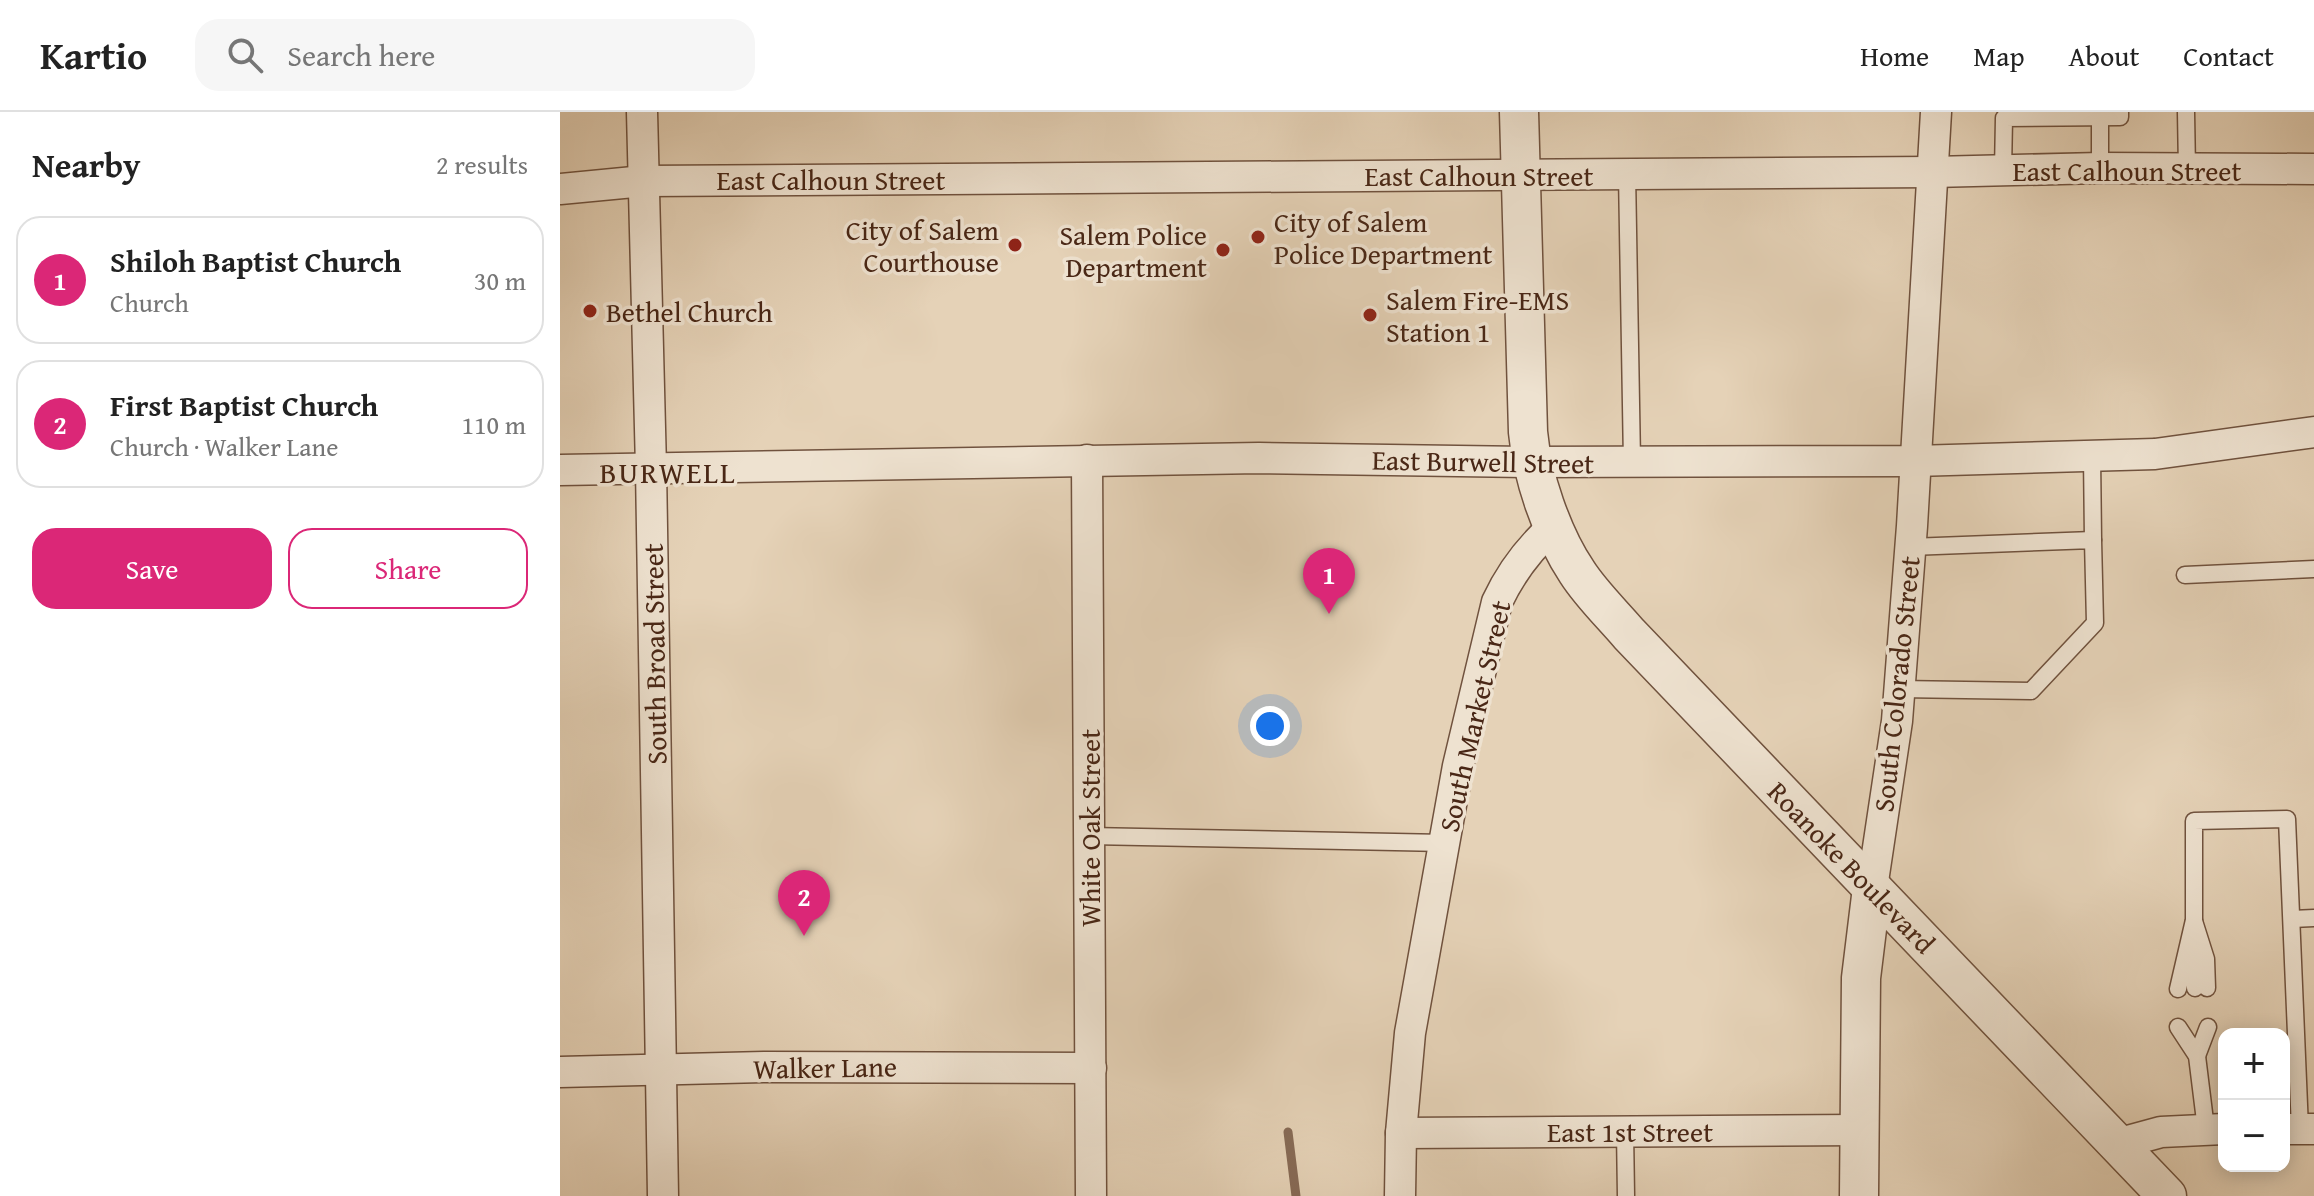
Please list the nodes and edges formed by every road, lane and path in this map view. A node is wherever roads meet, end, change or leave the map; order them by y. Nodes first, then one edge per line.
1 (642, 112) edge
2 (1519, 112) edge
3 (1936, 112) edge
4 (2120, 112) edge
5 (2186, 112) edge
6 (2100, 117) junction
7 (2100, 168) junction
8 (2314, 169) edge
9 (2187, 170) junction
10 (2003, 171) junction
11 (1933, 172) junction
12 (1627, 173) junction
13 (1521, 175) junction
14 (644, 181) junction
15 (560, 189) edge
16 (2314, 432) edge
17 (2092, 456) junction
18 (1087, 460) junction
19 (1915, 461) junction
20 (1531, 462) junction
21 (1632, 462) junction
22 (651, 468) junction
23 (560, 470) edge
24 (1554, 526) junction
25 (2093, 540) junction
26 (1910, 547) junction
27 (2314, 569) edge
28 (2185, 575) dead end
29 (1899, 689) junction
30 (1089, 836) junction
31 (1445, 843) junction
32 (1872, 888) junction
33 (2314, 918) edge
34 (2292, 919) junction
35 (2194, 920) junction
36 (2201, 988) dead end
37 (2178, 989) dead end
38 (2178, 1027) dead end
39 (2202, 1027) dead end
40 (2197, 1056) junction
41 (1091, 1068) junction
42 (661, 1071) junction
43 (560, 1072) edge
44 (2215, 1129) edge
45 (2299, 1129) edge
46 (1860, 1130) junction
47 (1625, 1131) junction
48 (1401, 1133) junction
49 (2117, 1144) junction
50 (663, 1196) edge
51 (1091, 1196) edge
52 (1400, 1196) edge
53 (1626, 1196) edge
54 (1859, 1196) edge
55 (2167, 1196) edge

1 - 14 street, South Broad Street
2 - 13 street
3 - 11 street, South Colorado Street
4 - 6 lane
5 - 9 lane
6 - 7 lane
6 - 10 lane
7 - 9 street, East Calhoun Street
7 - 10 street, East Calhoun Street
8 - 9 street, East Calhoun Street
10 - 11 street, East Calhoun Street
11 - 12 street, East Calhoun Street
11 - 19 street, South Colorado Street
12 - 13 street, East Calhoun Street
12 - 21 lane
13 - 14 street, East Calhoun Street
13 - 20 street
14 - 15 street, East Calhoun Street
14 - 22 street, South Broad Street
16 - 17 street, East Burwell Street
17 - 19 street, East Burwell Street
17 - 25 lane
18 - 20 street, East Burwell Street
18 - 22 street, East Burwell Street
18 - 30 street, White Oak Street
19 - 21 street, East Burwell Street
19 - 26 street, South Colorado Street
20 - 21 street, East Burwell Street
20 - 24 street
22 - 23 street, East Burwell Street
22 - 42 street, South Broad Street
24 - 31 street, South Market Street
24 - 32 street, Roanoke Boulevard
25 - 26 lane
25 - 29 lane
26 - 29 street, South Colorado Street
27 - 28 lane
29 - 32 street, South Colorado Street
30 - 31 lane
30 - 41 street, White Oak Street
31 - 48 street, South Market Street
32 - 46 street, South Colorado Street
32 - 49 street, Roanoke Boulevard
33 - 34 lane
34 - 35 lane
34 - 45 lane
35 - 36 lane
35 - 37 lane
38 - 40 lane
39 - 40 lane
40 - 44 lane
41 - 42 street, Walker Lane
41 - 51 street, White Oak Street
42 - 43 street, Walker Lane
42 - 50 street, South Broad Street
44 - 49 street
46 - 47 street, East 1st Street
46 - 54 street, South Colorado Street
47 - 48 street, East 1st Street
47 - 53 lane
48 - 52 street, South Market Street
49 - 55 street, Roanoke Boulevard

